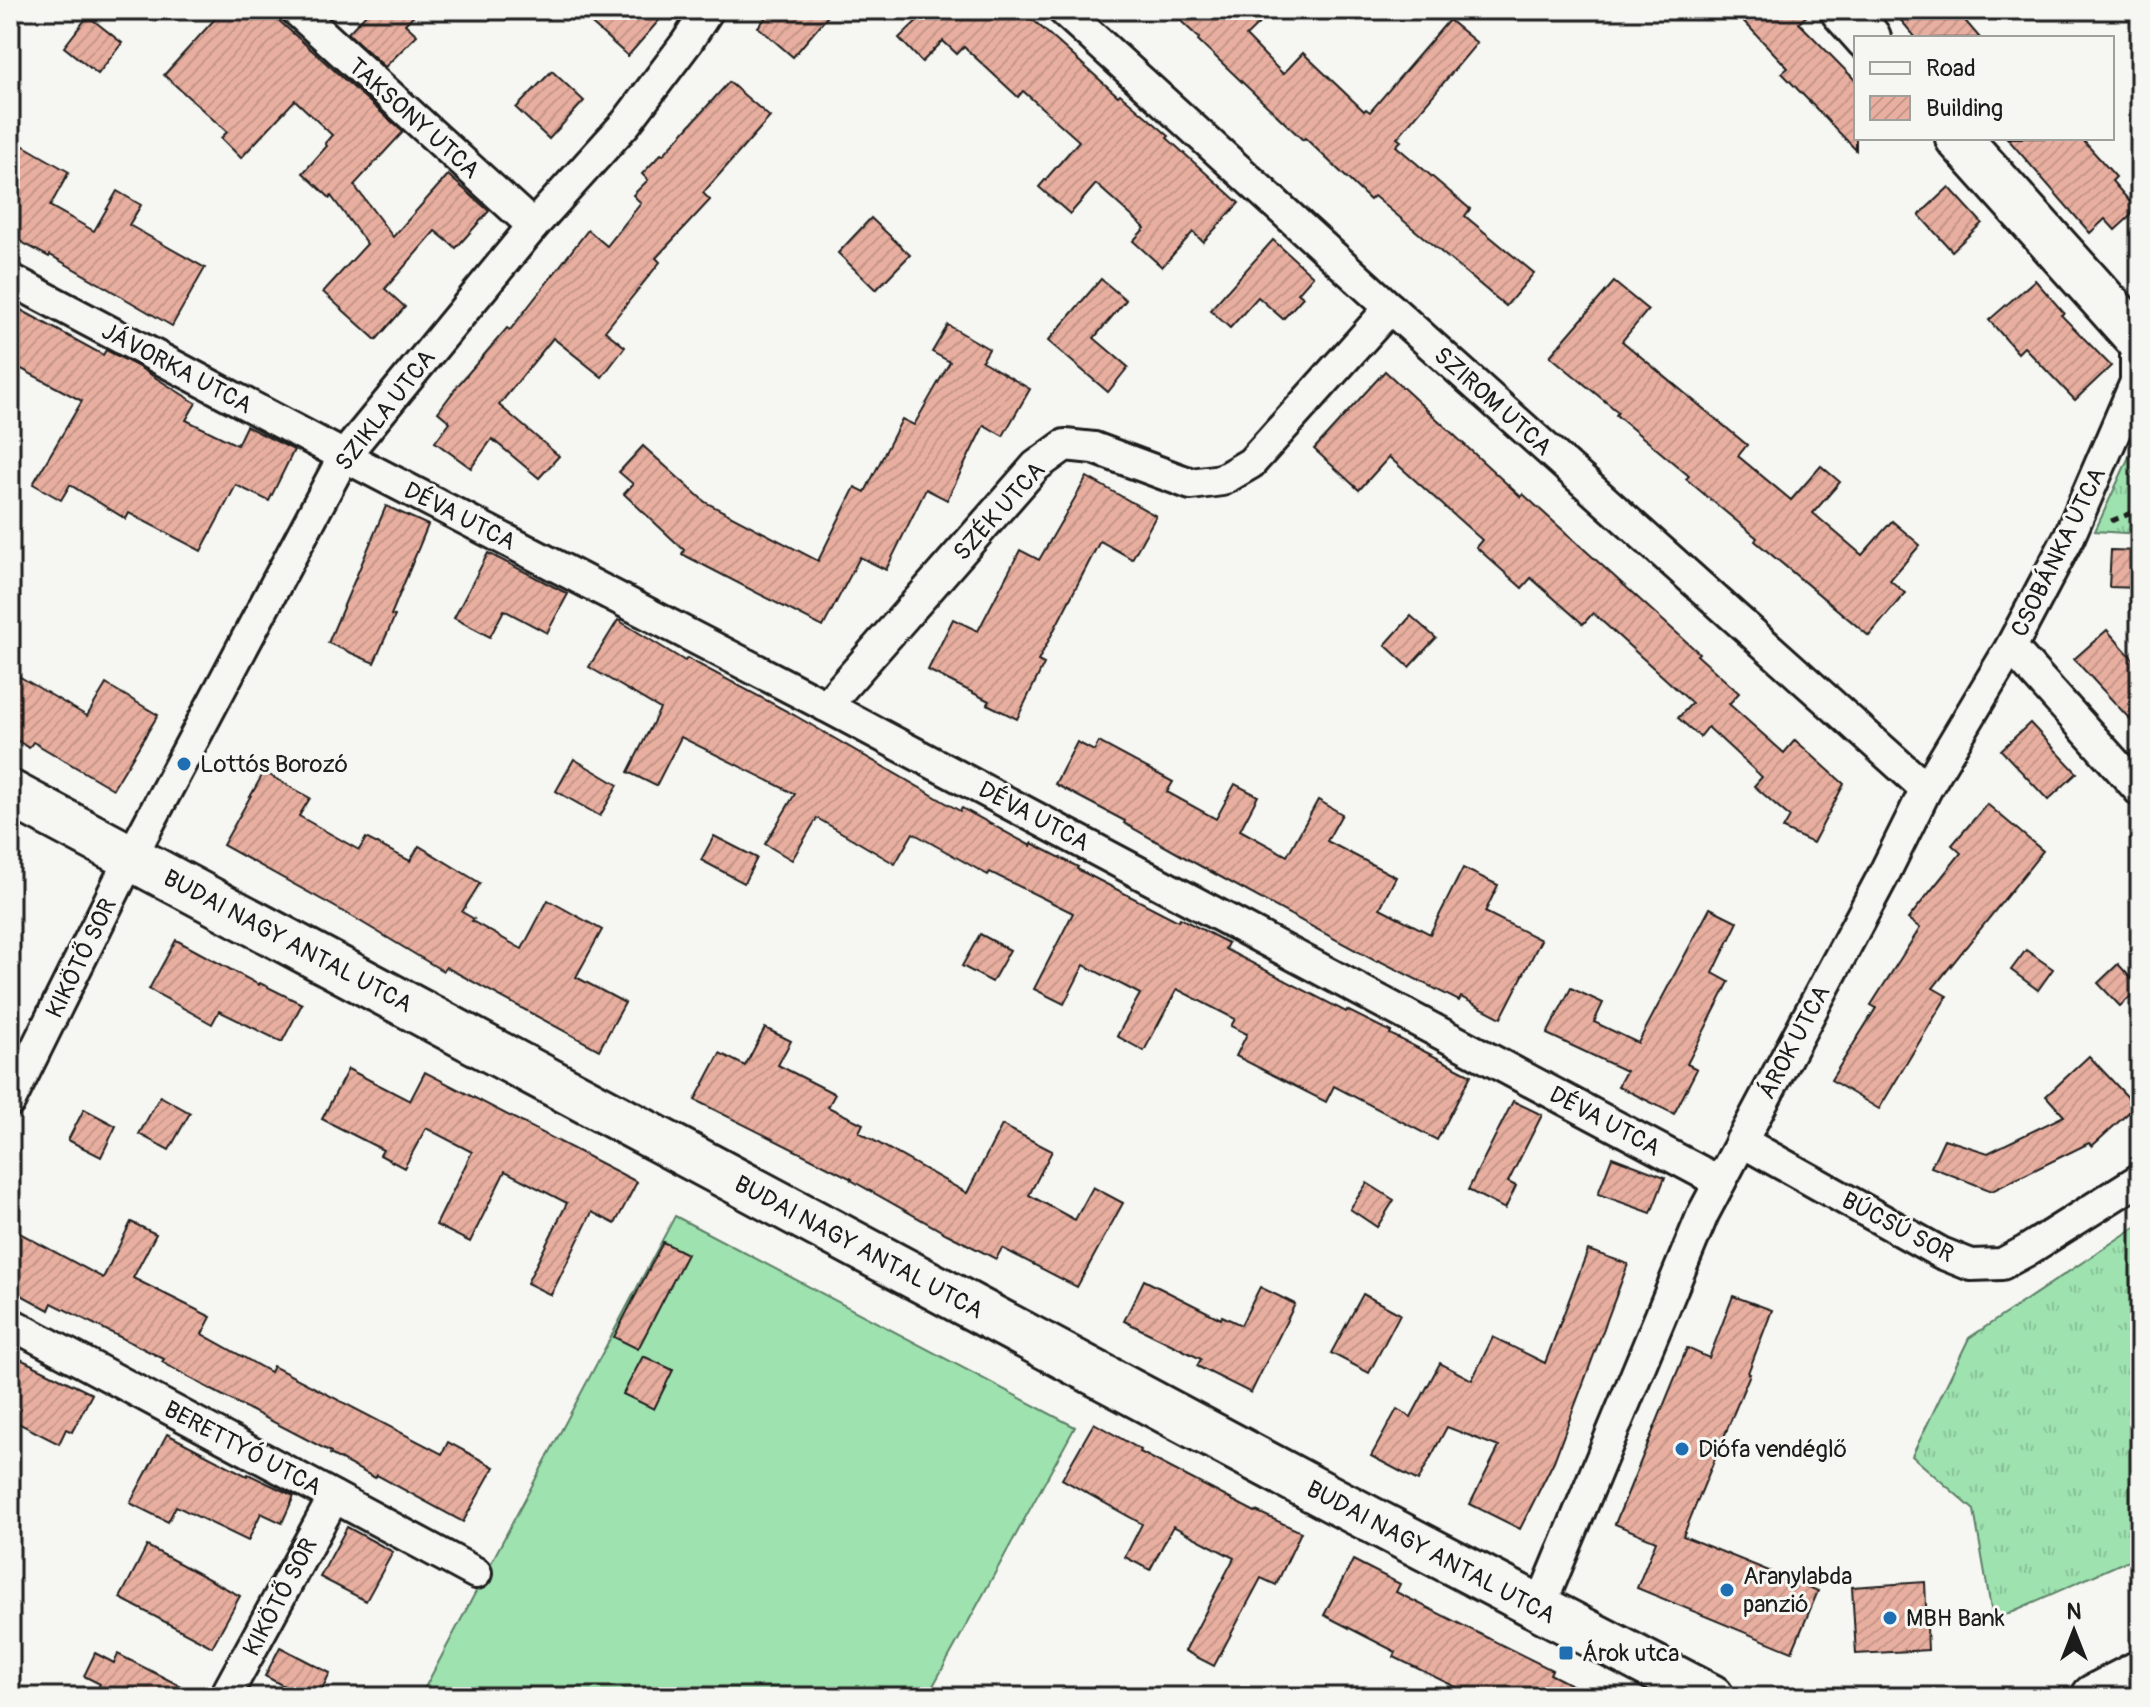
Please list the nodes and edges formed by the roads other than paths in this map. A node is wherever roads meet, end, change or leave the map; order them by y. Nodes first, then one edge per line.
1 (296, 10) edge
2 (1063, 10) edge
3 (1843, 10) edge
4 (706, 11) edge
5 (1866, 36) edge
6 (1960, 140) edge
7 (533, 226) junction
8 (10, 279) edge
9 (1390, 308) junction
10 (2139, 332) edge
11 (344, 456) junction
12 (2011, 647) junction
13 (826, 706) junction
14 (1926, 789) junction
15 (2140, 791) edge
16 (10, 793) edge
17 (131, 857) junction
18 (10, 1101) edge
19 (1741, 1141) junction
20 (2140, 1179) edge
21 (1720, 1182) junction
22 (10, 1323) edge
23 (334, 1497) junction
24 (476, 1573) dead end
25 (1539, 1609) junction
26 (2140, 1673) edge
27 (225, 1697) edge
28 (1711, 1697) edge
29 (2094, 1697) edge

1 - 7 street, TAKSONY UTCA
2 - 9 street, SZIROM UTCA
3 - 5 main road
4 - 7 street, SZIKLA UTCA
6 - 10 main road
7 - 11 street, SZIKLA UTCA
8 - 11 street, JÁVORKA UTCA
9 - 13 street, SZÉK UTCA
9 - 14 street, SZIROM UTCA
10 - 12 street, CSOBÁNKA UTCA
11 - 13 street, DÉVA UTCA
11 - 17 street, SZIKLA UTCA
12 - 14 street, CSOBÁNKA UTCA
12 - 15 street, CSOBÁNKA UTCA
13 - 21 street, DÉVA UTCA
14 - 19 street, ÁROK UTCA
16 - 17 main road, BUDAI NAGY ANTAL UTCA
17 - 18 street, KIKÖTŐ SOR
17 - 25 main road, BUDAI NAGY ANTAL UTCA
19 - 20 street, BÚCSÚ SOR
19 - 21 street, ÁROK UTCA
21 - 25 street, ÁROK UTCA
22 - 23 street, BERETTYÓ UTCA
23 - 24 street, BERETTYÓ UTCA
23 - 27 street, KIKÖTŐ SOR
25 - 28 main road, BUDAI NAGY ANTAL UTCA
26 - 29 main road

